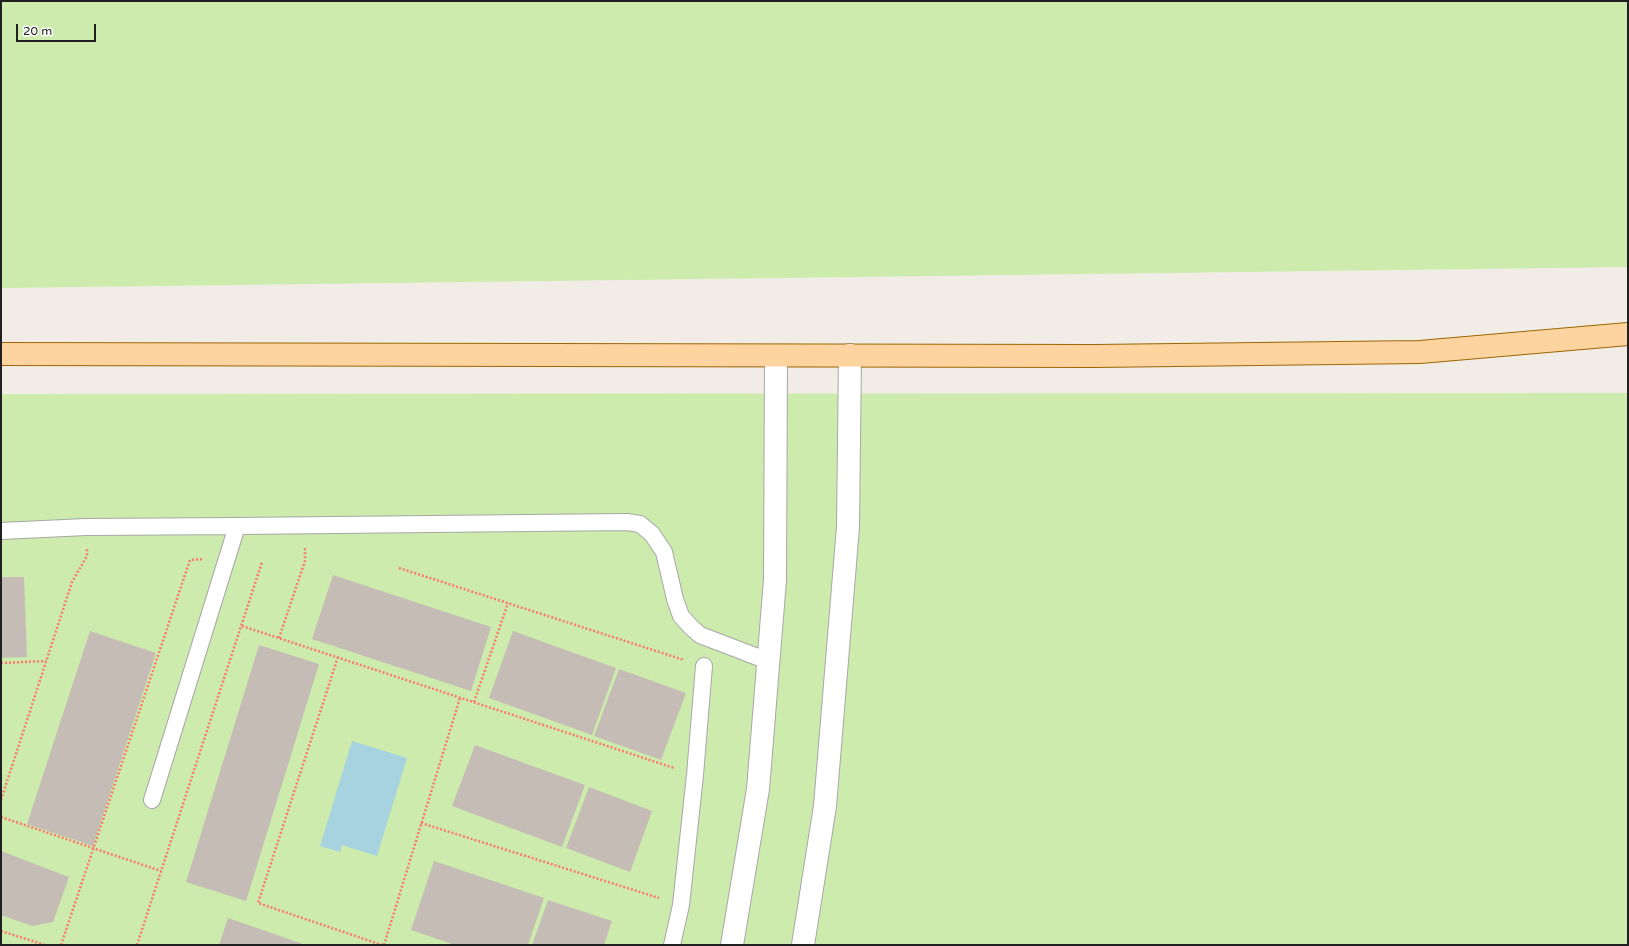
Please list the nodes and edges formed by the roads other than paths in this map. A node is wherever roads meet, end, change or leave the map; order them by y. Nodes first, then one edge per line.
1 (1628, 334) edge
2 (1, 354) edge
3 (850, 355) junction
4 (776, 356) junction
5 (237, 526) junction
6 (1, 531) edge
7 (768, 661) junction
8 (704, 666) road end
9 (152, 800) dead end
10 (672, 945) edge
11 (732, 945) edge
12 (803, 945) edge

1 - 3 main road
2 - 4 main road
3 - 4 main road
3 - 12 street
4 - 7 street
5 - 6 lane
5 - 7 lane
5 - 9 lane
7 - 11 street
8 - 10 lane

